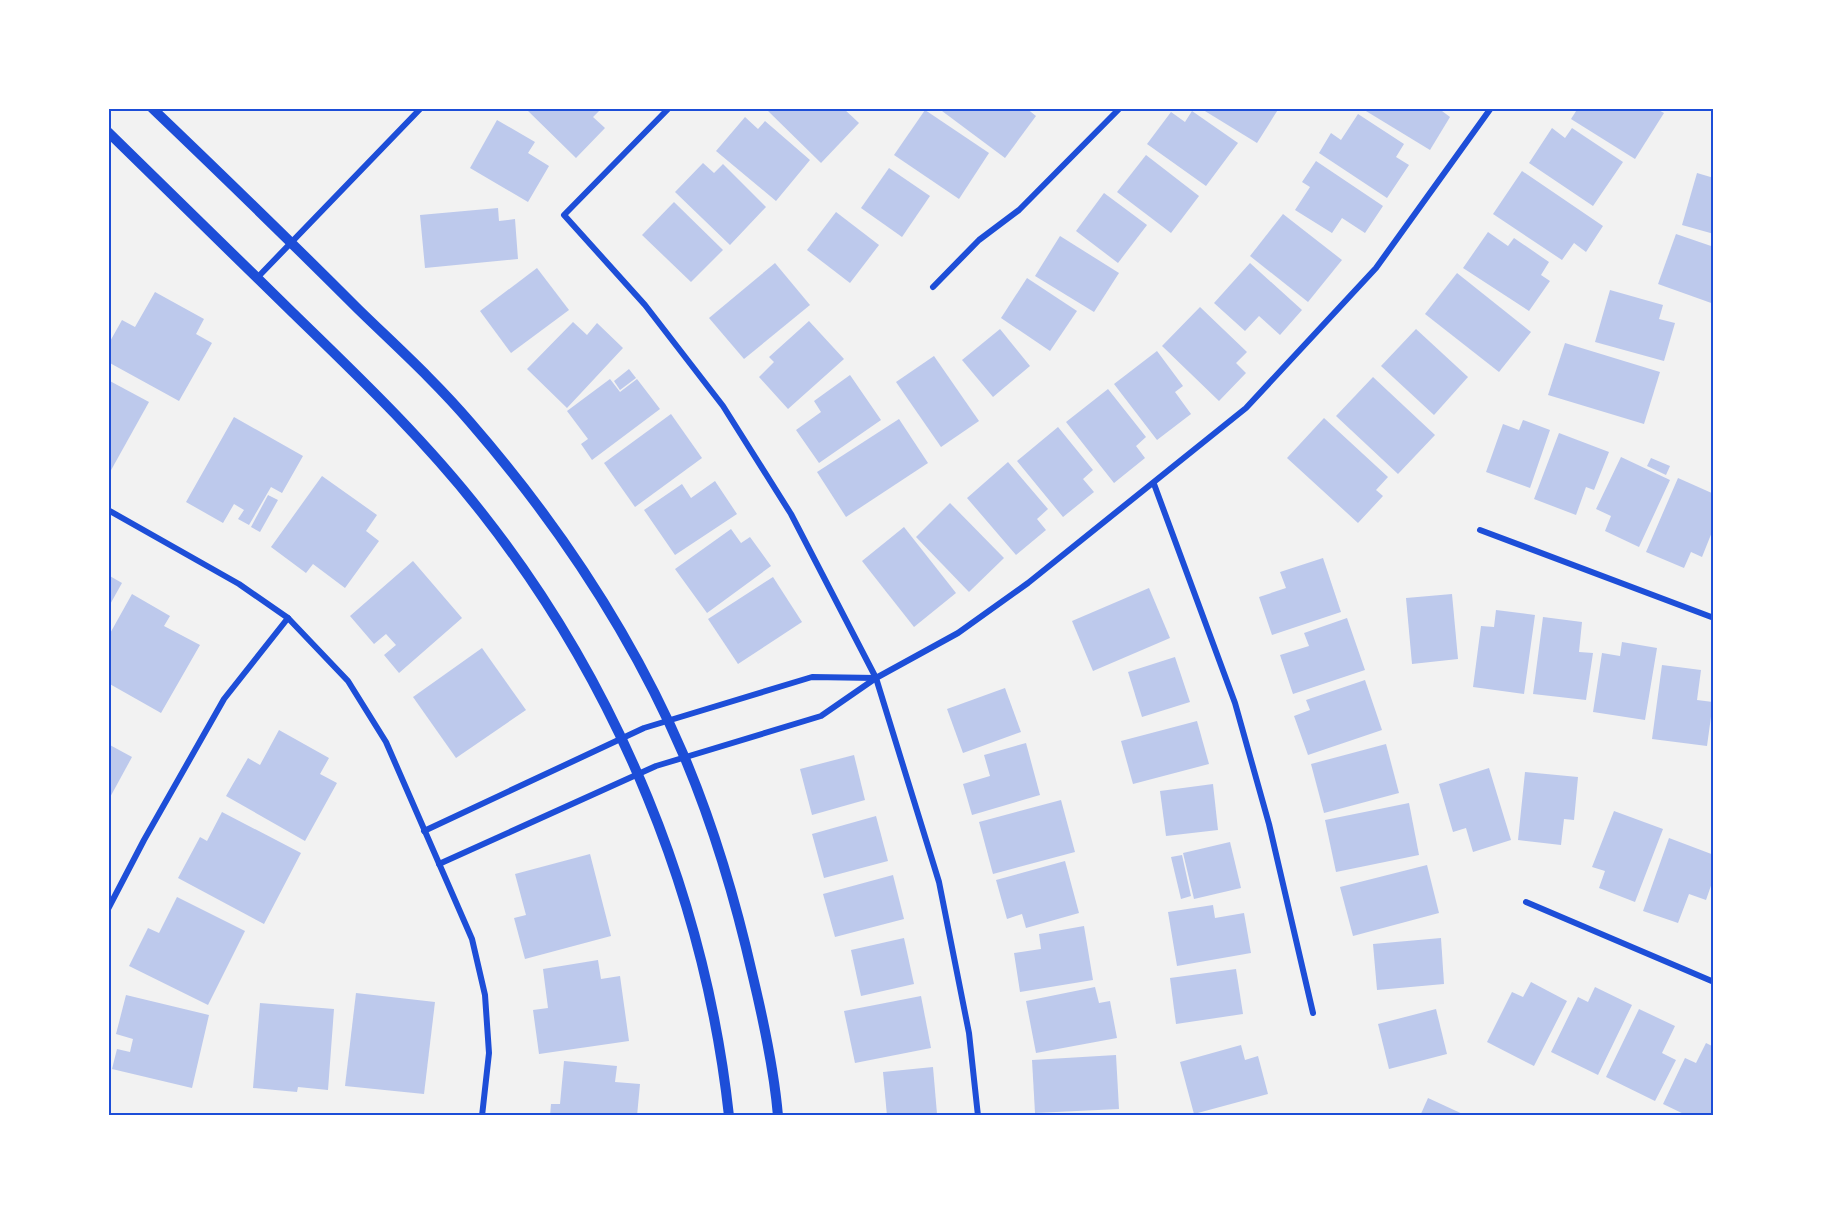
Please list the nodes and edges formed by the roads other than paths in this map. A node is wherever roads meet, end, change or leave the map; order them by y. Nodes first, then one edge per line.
1 (152, 108) edge
2 (421, 108) edge
3 (669, 108) edge
4 (1120, 108) edge
5 (1491, 108) edge
6 (108, 132) edge
7 (291, 242) junction
8 (257, 278) junction
9 (933, 287) dead end
10 (1154, 484) junction
11 (108, 510) edge
12 (1480, 530) dead end
13 (288, 618) junction
14 (1714, 618) edge
15 (876, 678) junction
16 (668, 720) junction
17 (623, 739) junction
18 (685, 757) junction
19 (638, 775) junction
20 (424, 831) junction
21 (439, 864) junction
22 (1526, 902) dead end
23 (108, 909) edge
24 (1714, 982) edge
25 (1313, 1013) dead end
26 (482, 1116) edge
27 (729, 1116) edge
28 (778, 1116) edge
29 (978, 1116) edge

1 - 7 street
2 - 7 street
3 - 15 street
4 - 9 street
5 - 10 street
6 - 8 street
7 - 8 street
7 - 16 street
8 - 17 street
10 - 15 street
10 - 25 street
11 - 13 street
12 - 14 street
13 - 20 street
13 - 23 street
15 - 16 street
15 - 18 street
15 - 29 street
16 - 17 street
16 - 18 street
17 - 19 street
17 - 20 street
18 - 19 street
18 - 28 street
19 - 21 street
19 - 27 street
20 - 21 street
21 - 26 street
22 - 24 street

